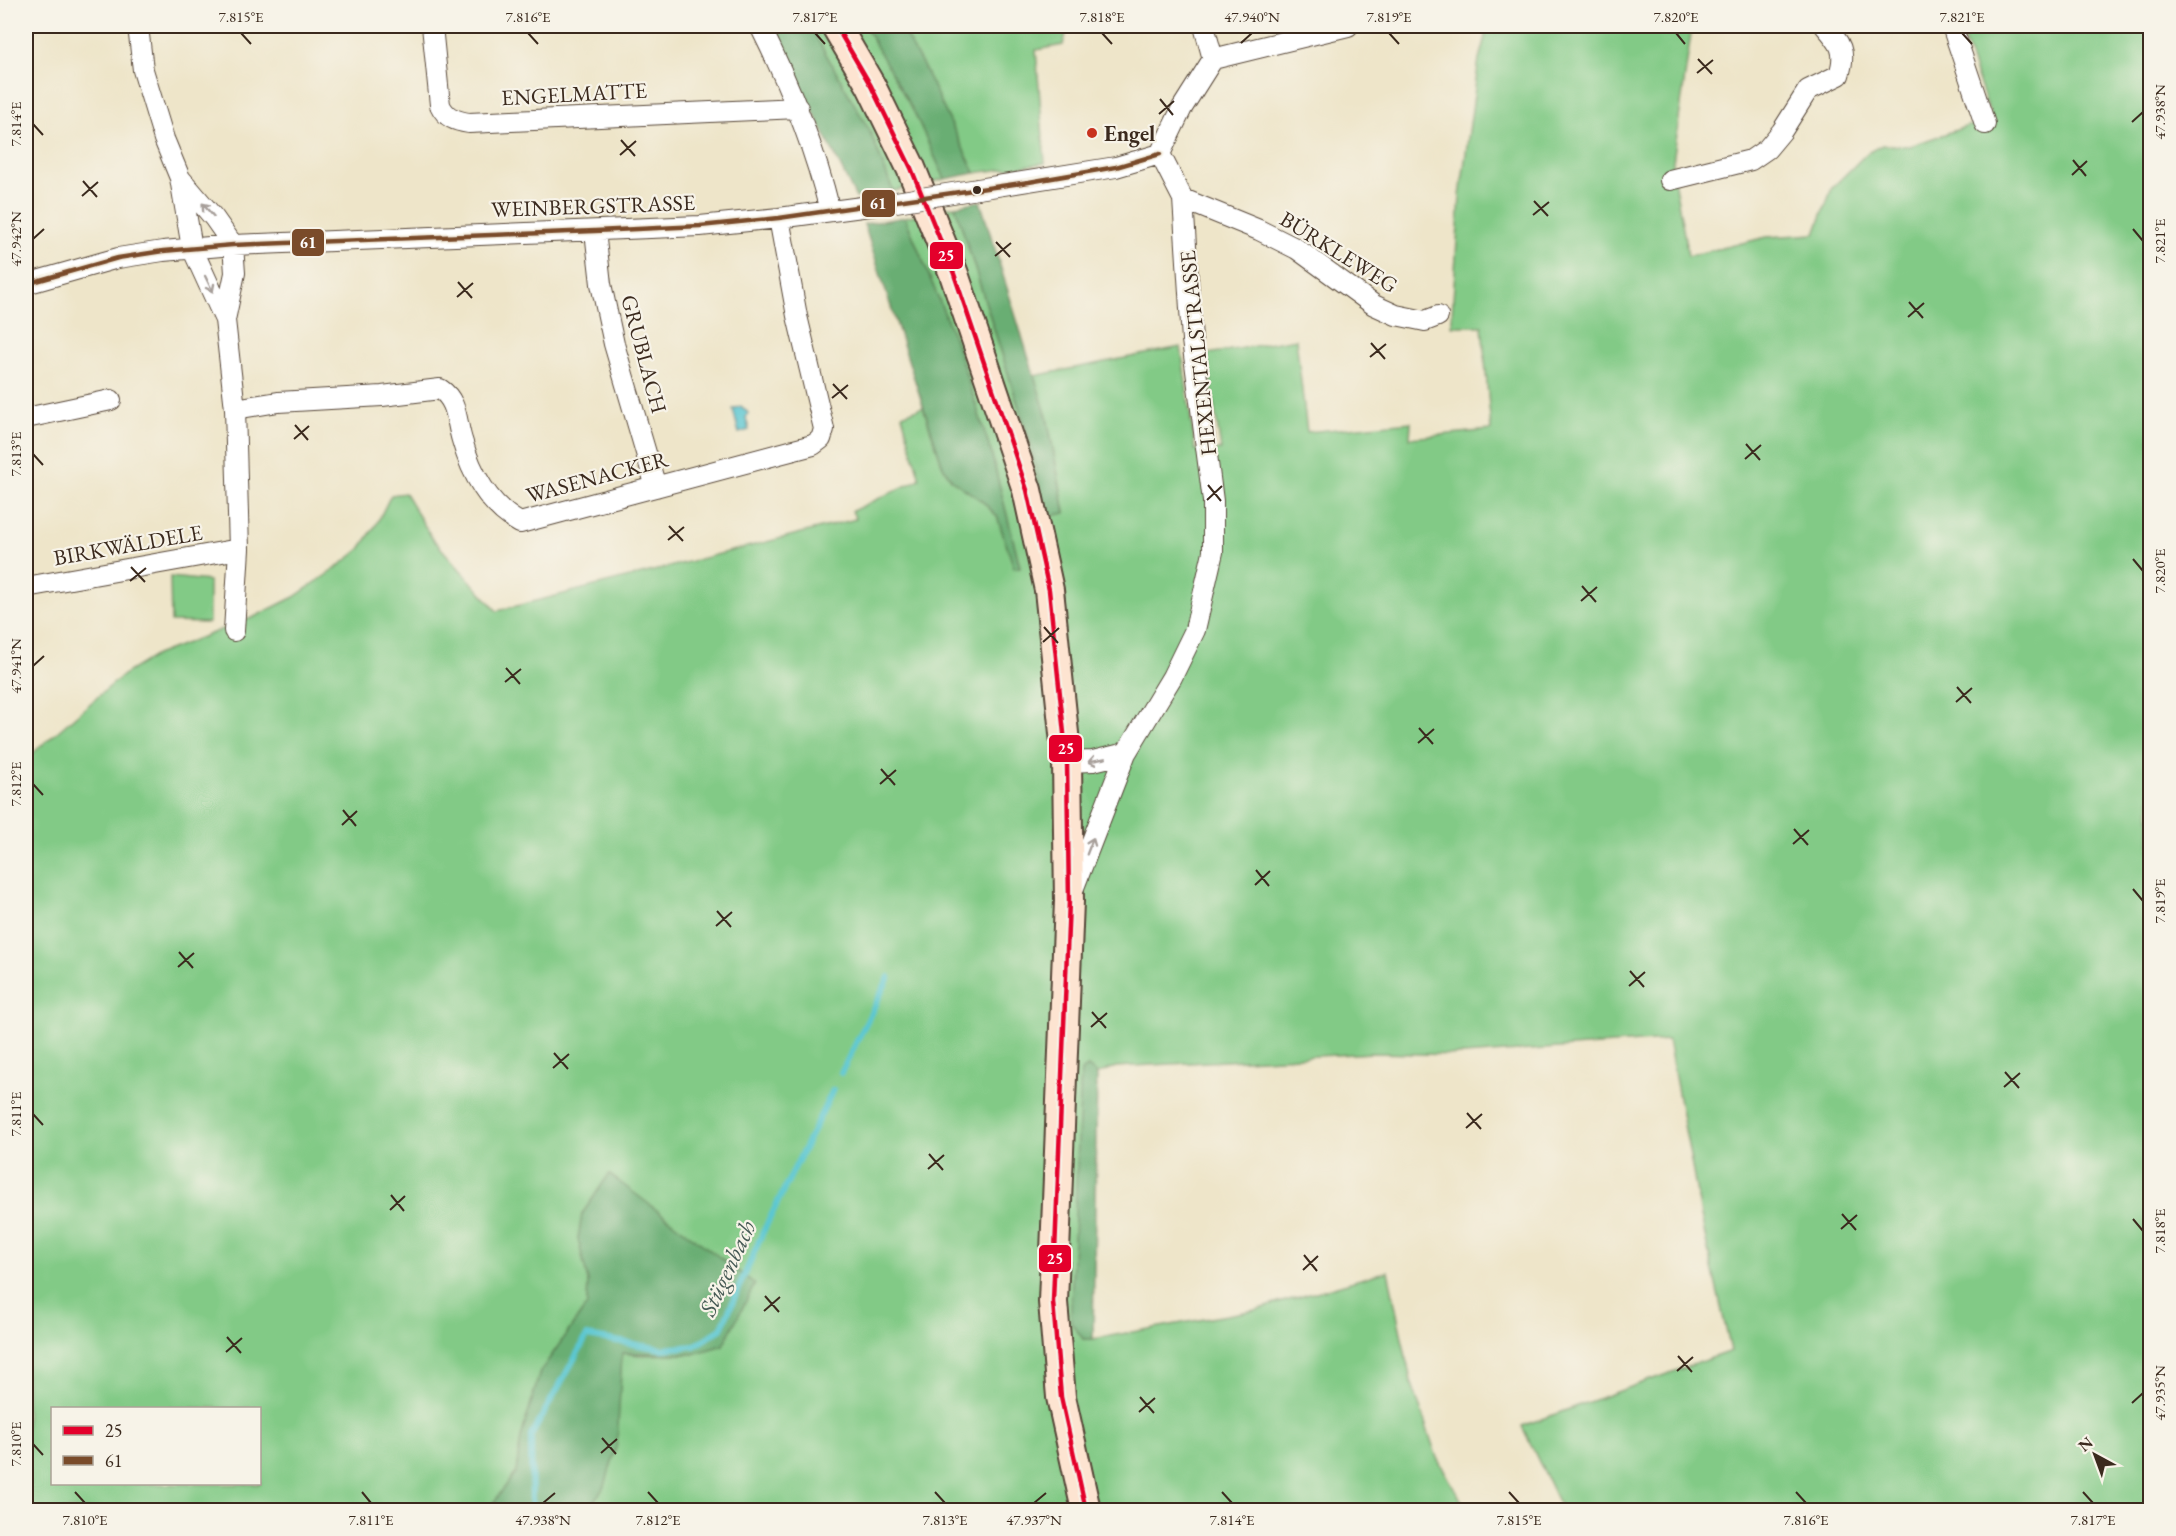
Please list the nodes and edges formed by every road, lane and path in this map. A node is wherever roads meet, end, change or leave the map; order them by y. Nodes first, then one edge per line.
1 (138, 26) edge
2 (432, 26) edge
3 (760, 26) edge
4 (836, 26) edge
5 (1204, 26) edge
6 (1348, 26) edge
7 (1825, 26) edge
8 (1952, 26) edge
9 (1213, 59) junction
10 (798, 108) junction
11 (1985, 124) dead end
12 (1160, 154) junction
13 (180, 178) junction
14 (1670, 180) dead end
15 (1183, 199) junction
16 (830, 210) junction
17 (779, 218) junction
18 (595, 231) junction
19 (233, 245) junction
20 (192, 248) junction
21 (26, 284) edge
22 (1438, 316) dead end
23 (225, 321) junction
24 (111, 400) dead end
25 (235, 409) junction
26 (26, 418) edge
27 (656, 487) junction
28 (239, 549) junction
29 (26, 587) edge
30 (234, 631) dead end
31 (1126, 753) junction
32 (1067, 762) junction
33 (1069, 901) junction
34 (1086, 1510) edge

1 - 13 street
2 - 10 street, ENGELMATTE
3 - 10 street
4 - 32 main road, HEXENTALSTRASSE
5 - 9 street
6 - 9 street
7 - 14 street
8 - 11 street
9 - 12 street
10 - 16 street
12 - 15 street, HEXENTALSTRASSE
12 - 16 street, WEINBERGSTRASSE, bridge
19 -> 13 street
13 - 20 street
15 - 22 street, BÜRKLEWEG
15 - 31 street, HEXENTALSTRASSE
16 - 17 street, WEINBERGSTRASSE
17 - 18 street, WEINBERGSTRASSE
17 - 27 street, WASENACKER
18 - 19 street, WEINBERGSTRASSE
18 - 27 street, GRUBLACH
19 - 20 street, WEINBERGSTRASSE
19 - 23 street
20 - 21 street, WEINBERGSTRASSE
20 -> 23 street
23 - 25 street
24 - 26 street
25 - 27 street, WASENACKER
25 - 28 street
28 - 29 street, BIRKWÄLDELE
28 - 30 street
31 -> 32 street
33 -> 31 street, HEXENTALSTRASSE
32 - 33 main road, HEXENTALSTRASSE
33 - 34 main road, HEXENTALSTRASSE

